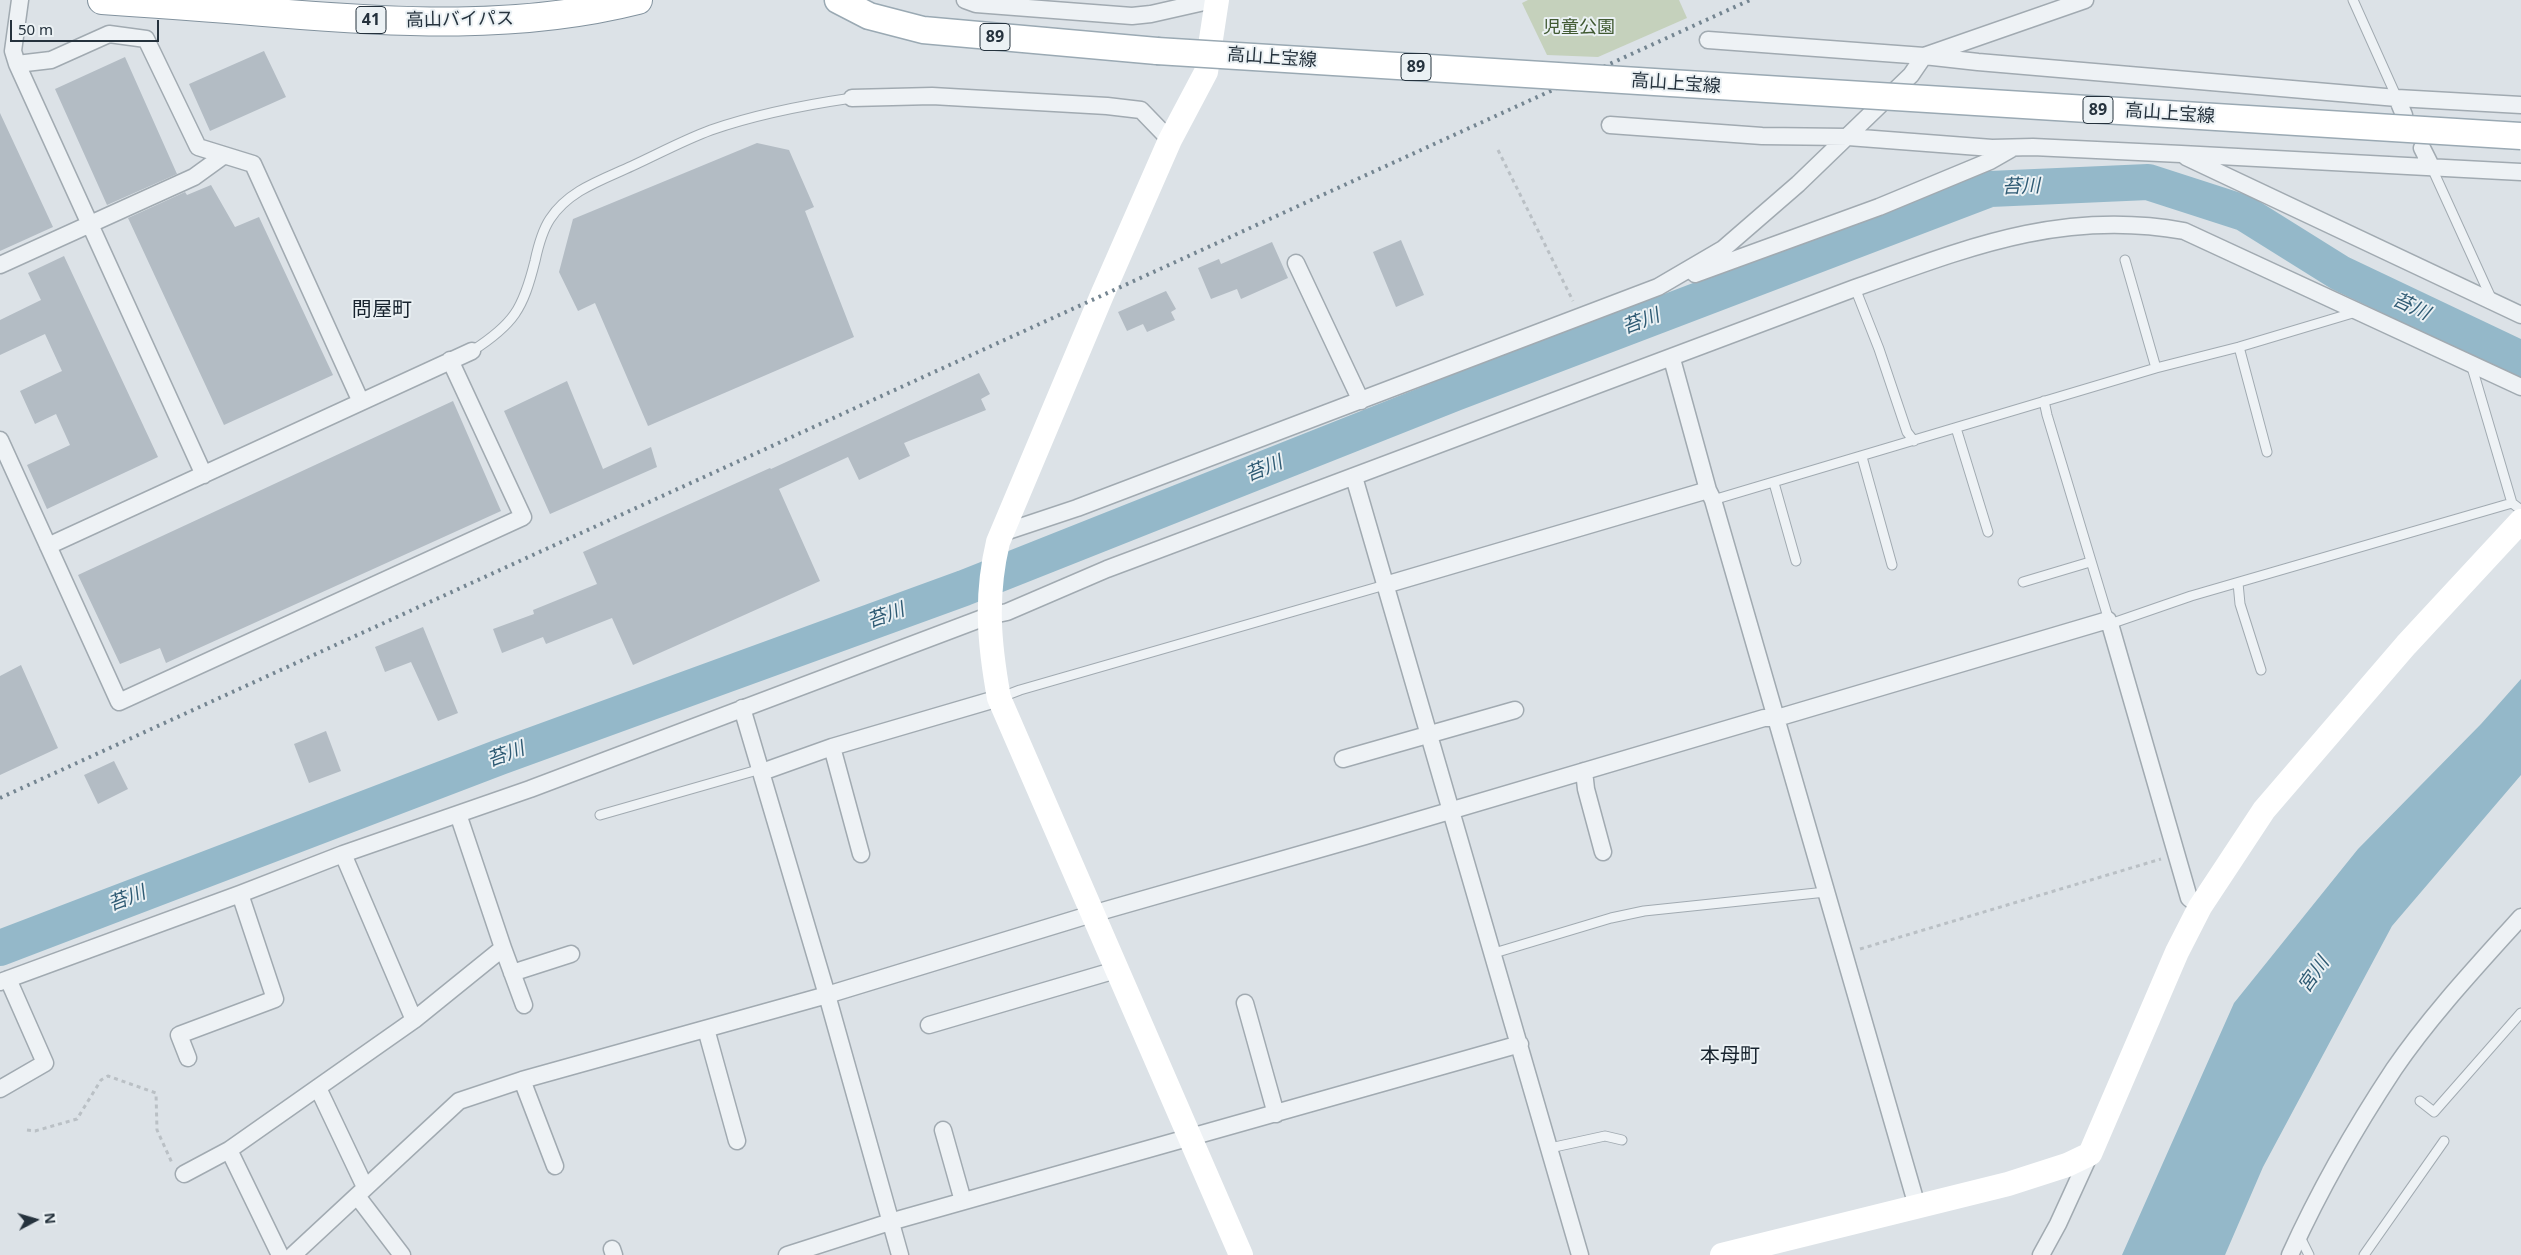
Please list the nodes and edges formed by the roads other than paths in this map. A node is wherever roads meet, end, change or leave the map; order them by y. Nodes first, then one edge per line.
1 (20, 0) edge
2 (102, 0) edge
3 (638, 0) edge
4 (838, 0) edge
5 (965, 0) edge
6 (1213, 0) edge
7 (1217, 0) edge
8 (2085, 0) edge
9 (2358, 2) edge
10 (1708, 40) dead end
11 (10, 55) edge
12 (1924, 56) junction
13 (852, 98) joint
14 (2397, 98) junction
15 (2521, 105) edge
16 (2404, 115) dead end
17 (1610, 125) dead end
18 (2521, 136) edge
19 (1848, 137) junction
20 (1170, 140) junction
21 (2013, 148) junction
22 (2422, 148) dead end
23 (2181, 154) junction
24 (224, 156) junction
25 (2431, 166) junction
26 (2521, 172) edge
27 (89, 224) junction
28 (2125, 260) dead end
29 (1296, 263) dead end
30 (0, 265) edge
31 (1658, 287) junction
32 (1856, 288) junction
33 (2492, 302) junction
34 (2359, 311) junction
35 (2521, 315) edge
36 (2239, 347) junction
37 (472, 350) joint
38 (1672, 358) junction
39 (450, 360) junction
40 (2471, 364) junction
41 (2156, 368) junction
42 (2521, 387) edge
43 (1361, 401) junction
44 (2044, 401) junction
45 (361, 402) junction
46 (1956, 428) junction
47 (0, 440) edge
48 (1914, 441) junction
49 (2267, 452) dead end
50 (1862, 457) junction
51 (204, 475) junction
52 (1354, 477) junction
53 (1774, 483) junction
54 (1711, 495) junction
55 (2521, 510) edge
56 (2516, 512) edge
57 (1988, 532) dead end
58 (1000, 537) junction
59 (48, 546) junction
60 (1796, 561) dead end
61 (2090, 562) junction
62 (1892, 564) dead end
63 (2023, 582) dead end
64 (2238, 583) junction
65 (1385, 585) junction
66 (989, 612) junction
67 (2109, 622) junction
68 (2261, 670) dead end
69 (999, 698) junction
70 (742, 708) junction
71 (1515, 710) dead end
72 (1777, 718) junction
73 (1428, 735) junction
74 (832, 747) junction
75 (1343, 759) dead end
76 (762, 770) junction
77 (1584, 771) junction
78 (1450, 810) junction
79 (458, 814) junction
80 (600, 815) dead end
81 (1603, 852) dead end
82 (343, 854) junction
83 (861, 854) dead end
84 (1826, 892) junction
85 (240, 894) junction
86 (2200, 907) junction
87 (1092, 914) junction
88 (2521, 917) edge
89 (503, 948) junction
90 (571, 954) dead end
91 (1491, 954) junction
92 (1116, 970) junction
93 (512, 972) junction
94 (4, 981) edge
95 (827, 995) junction
96 (1245, 1004) dead end
97 (524, 1006) dead end
98 (2521, 1013) edge
99 (414, 1020) junction
100 (929, 1025) dead end
101 (706, 1029) junction
102 (1520, 1044) junction
103 (188, 1058) dead end
104 (522, 1080) junction
105 (318, 1088) junction
106 (0, 1089) edge
107 (2420, 1101) dead end
108 (1276, 1114) junction
109 (943, 1130) dead end
110 (1189, 1139) junction
111 (1622, 1140) dead end
112 (737, 1141) dead end
113 (2444, 1141) dead end
114 (1550, 1148) junction
115 (229, 1150) junction
116 (2090, 1154) junction
117 (554, 1166) dead end
118 (184, 1174) road end
119 (361, 1192) junction
120 (963, 1201) junction
121 (1917, 1206) junction
122 (890, 1222) junction
123 (2299, 1235) junction
124 (280, 1255) edge
125 (293, 1255) edge
126 (402, 1255) edge
127 (787, 1255) edge
128 (900, 1255) edge
129 (1241, 1255) edge
130 (1580, 1255) edge
131 (1722, 1255) edge
132 (2041, 1255) edge
133 (2290, 1255) edge
134 (2309, 1255) edge
135 (2364, 1255) edge

1 - 11 street
2 - 3 highway, 高山バイパス / 41
4 - 18 main road, 高山上宝線 / 89, bridge
5 - 6 street
7 - 20 street
8 - 12 street
9 - 14 lane
10 - 12 street
11 - 24 street
11 - 27 street
12 - 14 street
12 - 19 street
13 - 20 street
13 - 37 lane
14 - 15 street
14 - 16 street
17 - 19 street
19 - 21 street
19 - 31 street
20 - 58 street
21 - 23 street
21 - 31 street
22 - 25 street
23 - 25 street
23 - 33 street
24 - 27 street
24 - 45 street
25 - 26 street
25 - 33 lane
27 - 30 street
27 - 51 street
28 - 41 lane
29 - 43 street
31 - 43 street
32 - 34 street
32 - 38 street
32 - 48 lane
33 - 35 street
34 - 36 lane
34 - 40 street
36 - 41 lane
36 - 49 lane
37 - 39 street
38 - 52 street
38 - 54 street
39 - 45 street
39 - 59 street
40 - 42 street
40 - 56 lane
41 - 44 lane
43 - 58 street
44 - 46 lane
44 - 61 lane
45 - 51 street
46 - 48 lane
46 - 57 lane
47 - 59 street
48 - 50 lane
50 - 53 lane
50 - 62 lane
51 - 59 street
52 - 65 street
52 - 66 street
53 - 54 lane
53 - 60 lane
54 - 65 street
54 - 72 street
55 - 56 lane
56 - 64 lane
56 - 86 street
58 - 66 street
61 - 63 lane
61 - 67 lane
64 - 67 lane
64 - 68 lane
65 - 69 lane
65 - 73 street
66 - 69 street
66 - 70 street
67 - 72 street
67 - 86 street
69 - 74 street
69 - 87 street
70 - 76 street
70 - 79 street
71 - 73 street
72 - 77 street
72 - 84 street
73 - 75 street
73 - 78 street
74 - 76 street
74 - 83 street
76 - 80 lane
76 - 95 street
77 - 78 street
77 - 81 street
78 - 87 street
78 - 91 street
79 - 82 street
79 - 89 street
82 - 85 street
82 - 99 street
84 - 91 lane
84 - 121 street
85 - 94 street
85 - 103 street
86 - 116 street
87 - 92 street
87 - 95 street
88 - 123 street
89 - 93 street
89 - 99 street
90 - 93 street
91 - 102 street
92 - 100 street
92 - 110 street
93 - 97 street
94 - 106 street
95 - 101 street
95 - 122 street
96 - 108 street
98 - 107 lane
99 - 105 street
101 - 104 street
101 - 112 street
102 - 108 street
102 - 114 street
104 - 117 street
104 - 119 street
105 - 115 street
105 - 119 street
108 - 110 street
109 - 120 street
110 - 120 street
110 - 129 street
111 - 114 lane
113 - 135 lane
114 - 130 street
115 - 118 street
115 - 124 street
116 - 121 street
116 - 132 street
119 - 125 street
119 - 126 street
120 - 122 street
121 - 131 street
122 - 127 street
122 - 128 street
123 - 133 street
123 - 134 lane

